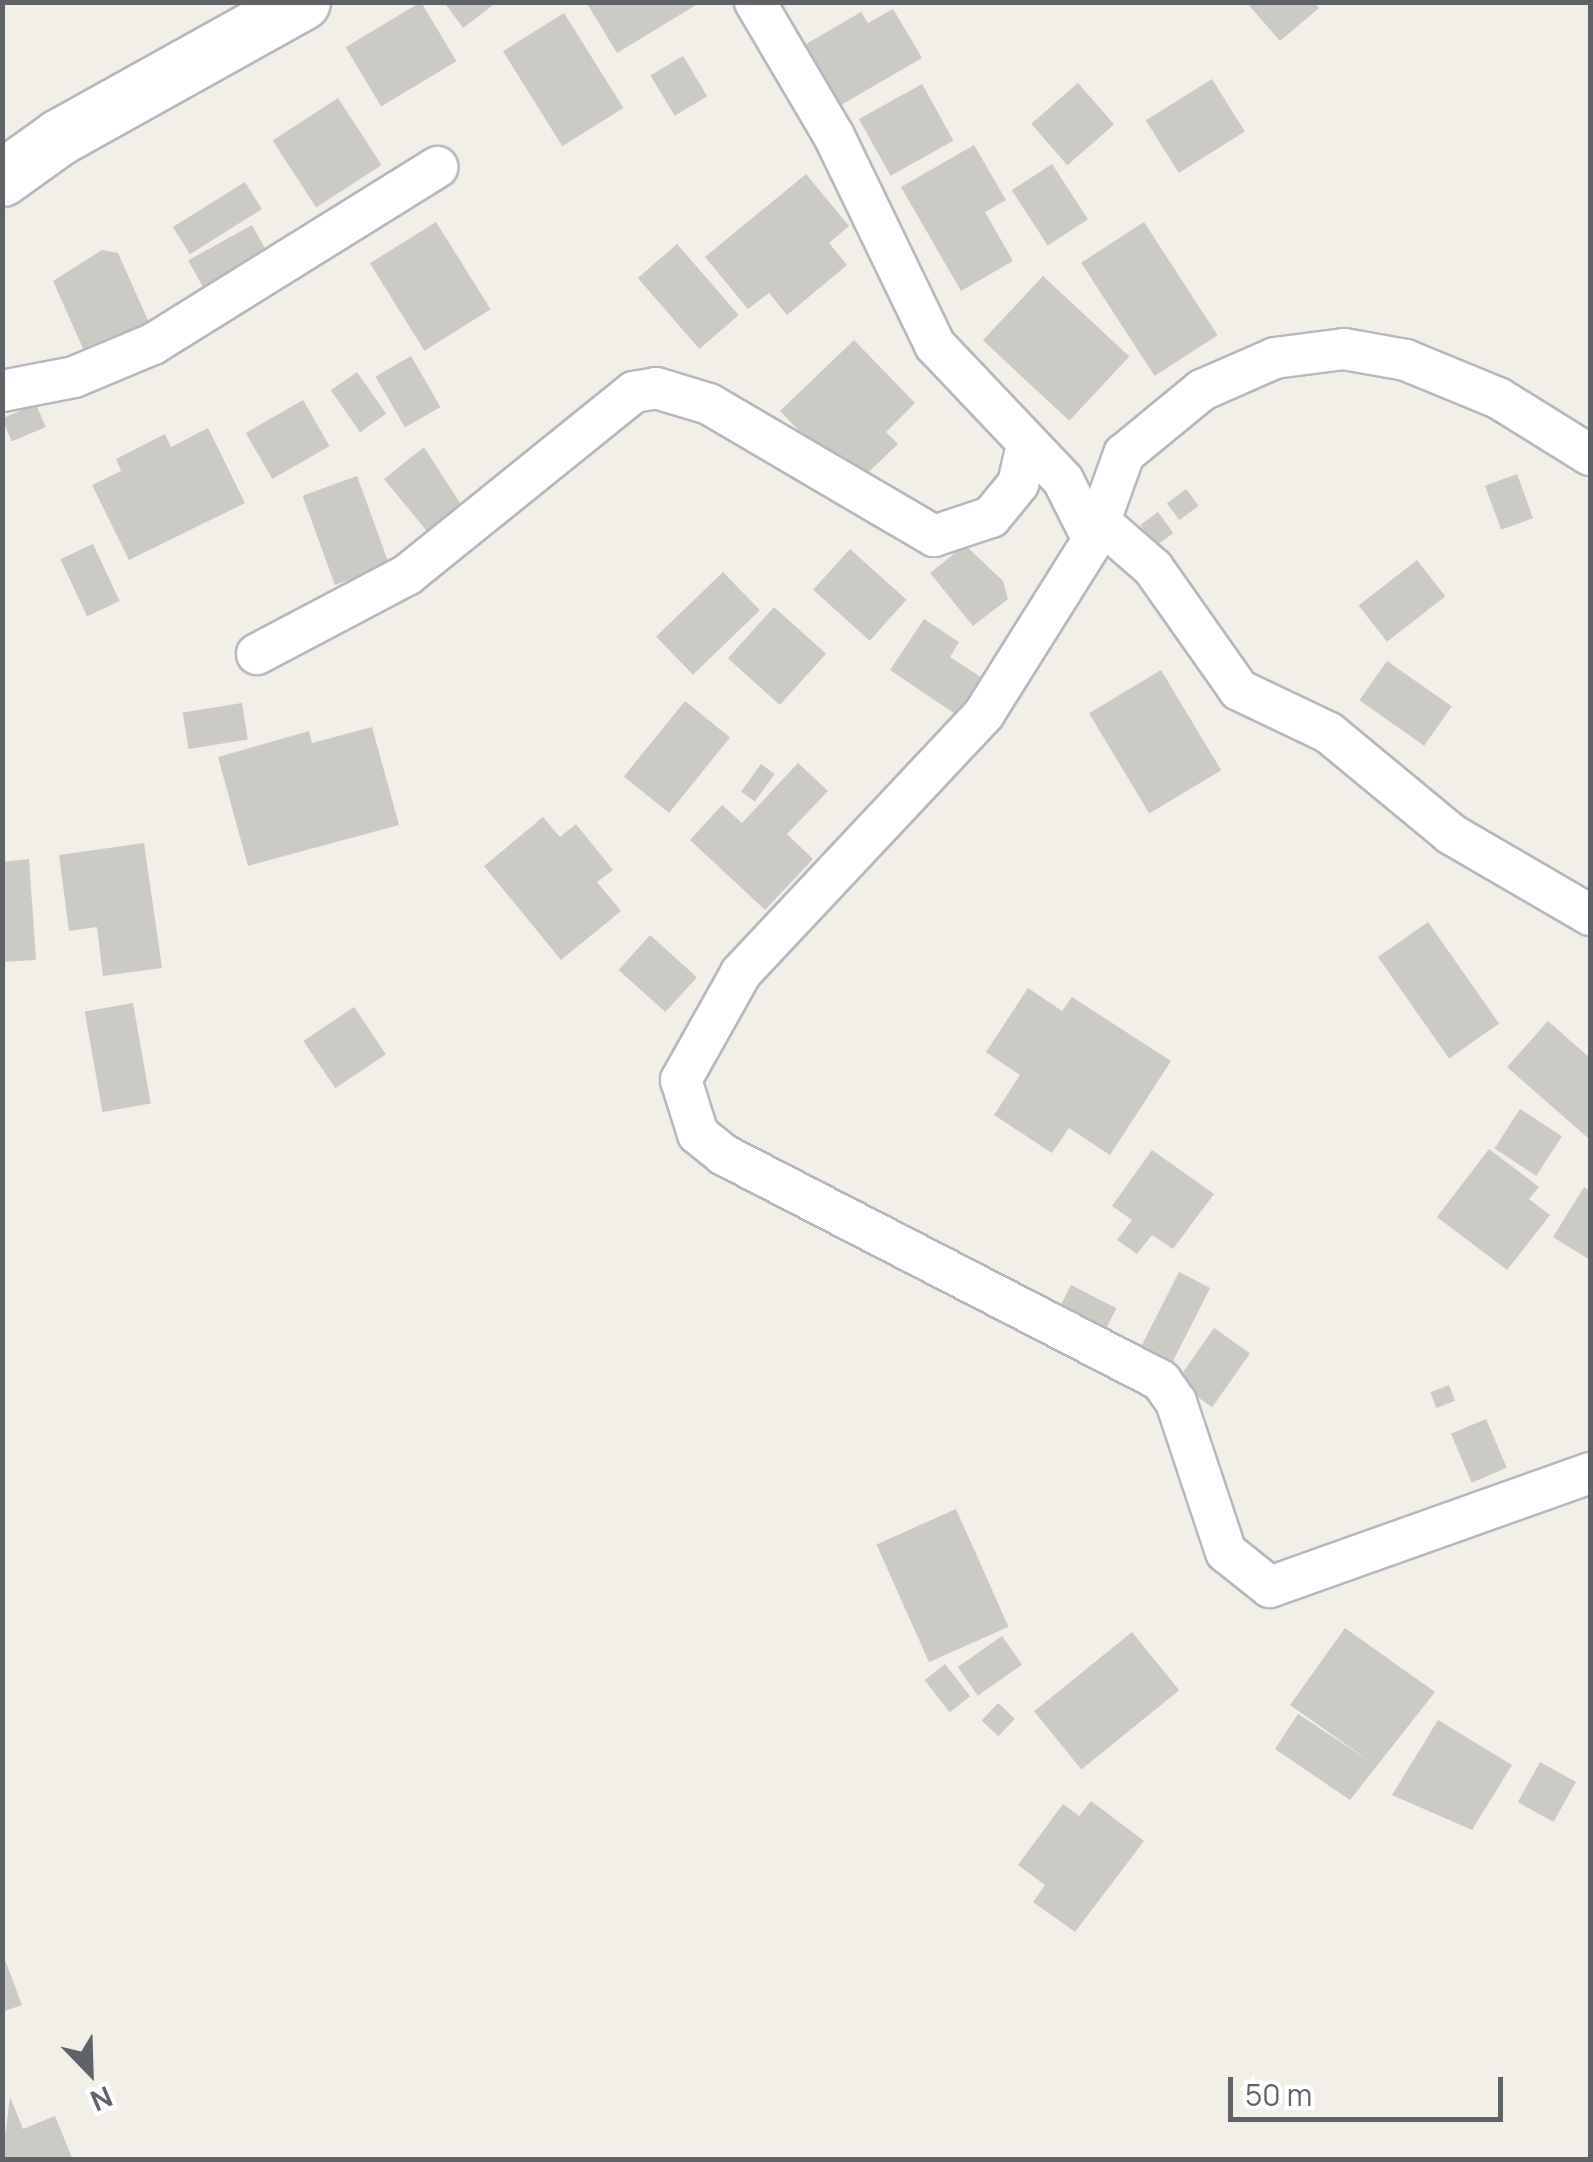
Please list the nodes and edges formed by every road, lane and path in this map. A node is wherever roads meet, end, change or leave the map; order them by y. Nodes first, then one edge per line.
1 (302, 2) edge
2 (755, 2) edge
3 (437, 166) dead end
4 (2, 178) edge
5 (2, 391) edge
6 (1143, 432) junction
7 (1036, 454) junction
8 (1590, 455) edge
9 (1096, 531) junction
10 (256, 654) dead end
11 (1590, 915) edge
12 (1590, 1473) edge

1 - 4 street
2 - 7 street
3 - 5 street
6 - 7 street
6 - 8 street
6 - 9 street
7 - 9 street
7 - 10 street
9 - 11 street
9 - 12 street

